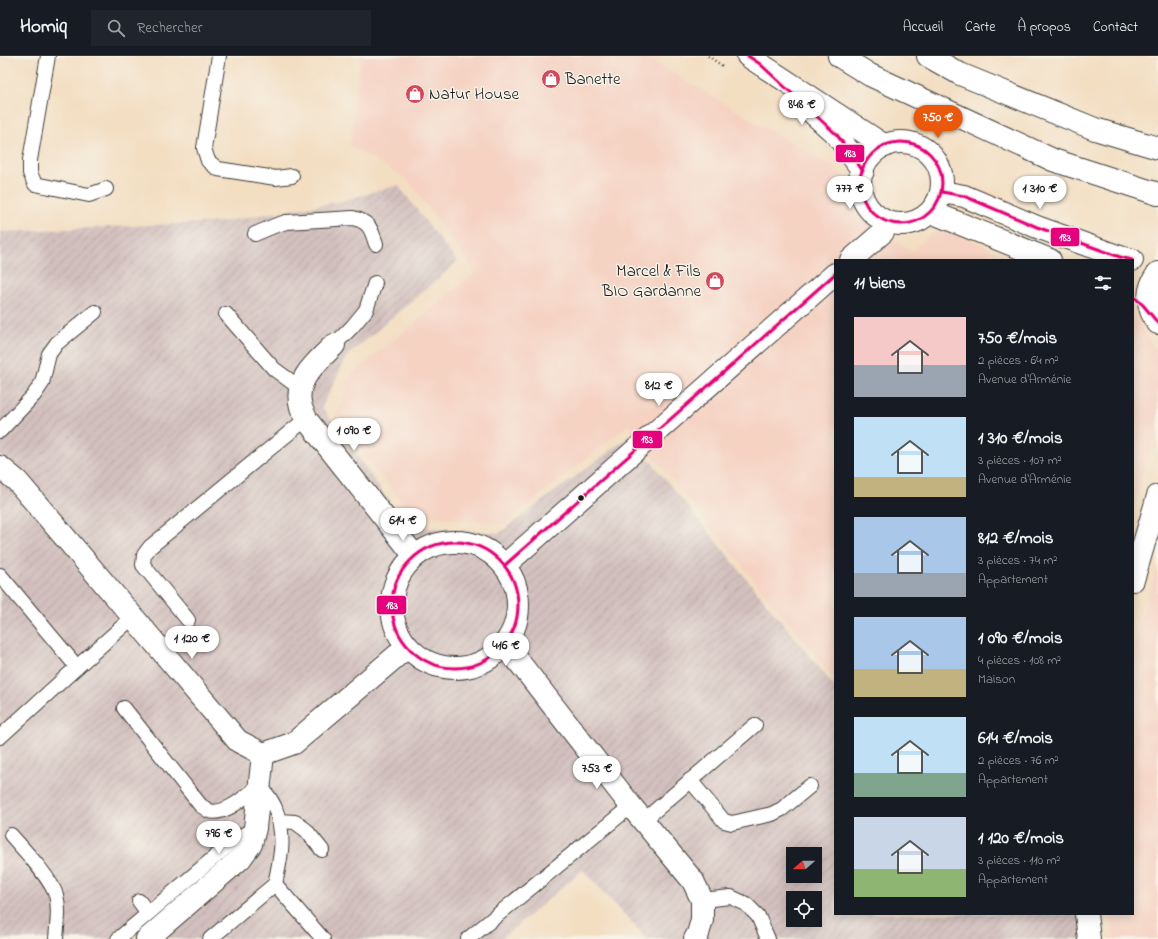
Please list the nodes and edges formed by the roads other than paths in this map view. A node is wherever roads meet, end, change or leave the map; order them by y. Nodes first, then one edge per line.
1 (48, 56) edge
2 (220, 56) edge
3 (839, 56) edge
4 (928, 56) edge
5 (754, 60) edge
6 (885, 146) junction
7 (1158, 148) edge
8 (863, 171) junction
9 (292, 176) dead end
10 (106, 189) dead end
11 (942, 192) junction
12 (1158, 194) edge
13 (931, 212) junction
14 (886, 227) junction
15 (255, 234) dead end
16 (376, 244) dead end
17 (852, 259) edge
18 (1048, 259) edge
19 (1128, 259) edge
20 (1134, 260) edge
21 (1158, 264) edge
22 (1158, 273) edge
23 (834, 275) edge
24 (374, 283) dead end
25 (1134, 297) edge
26 (95, 312) dead end
27 (226, 314) dead end
28 (1156, 320) edge
29 (334, 345) joint
30 (300, 388) junction
31 (306, 419) junction
32 (0, 430) edge
33 (0, 467) edge
34 (1158, 496) edge
35 (414, 555) junction
36 (505, 565) junction
37 (0, 575) edge
38 (1134, 577) edge
39 (133, 617) junction
40 (188, 620) dead end
41 (505, 644) junction
42 (407, 647) junction
43 (77, 667) junction
44 (124, 708) dead end
45 (755, 725) dead end
46 (0, 737) edge
47 (263, 754) junction
48 (690, 780) junction
49 (260, 785) junction
50 (810, 786) dead end
51 (637, 813) junction
52 (279, 821) junction
53 (255, 828) junction
54 (11, 835) dead end
55 (322, 850) dead end
56 (275, 884) junction
57 (702, 900) junction
58 (139, 901) dead end
59 (148, 913) junction
60 (1086, 915) edge
61 (56, 939) edge
62 (118, 939) edge
63 (147, 939) edge
64 (210, 939) edge
65 (323, 939) edge
66 (468, 939) edge
67 (695, 939) edge
68 (768, 939) edge
69 (1089, 939) edge

1 - 10 lane
2 - 9 lane
3 - 12 main road
4 - 7 main road
5 - 6 main road
5 - 8 main road
6 - 8 main road
6 - 11 main road
8 - 14 main road
11 - 13 main road
11 - 19 main road
13 - 14 main road
13 - 18 main road
14 - 17 main road
15 - 16 lane
20 - 21 main road
22 - 28 main road
23 - 36 main road
24 - 29 lane
25 - 28 main road
26 - 32 lane
27 - 30 lane
29 - 30 main road
30 - 31 main road
31 - 35 main road
31 - 40 lane
33 - 39 main road
34 - 38 main road
35 - 36 main road
35 - 42 main road
36 - 41 main road
37 - 43 lane
39 - 43 lane
39 - 47 main road
41 - 42 main road
41 - 51 main road
42 - 47 main road
43 - 46 lane
44 - 49 lane
45 - 48 lane
47 - 49 main road
48 - 50 lane
48 - 51 lane
49 - 52 lane
49 - 53 main road
51 - 57 main road
51 - 66 lane
52 - 55 lane
52 - 56 lane
53 - 59 lane
53 - 63 main road
54 - 61 lane
56 - 64 lane
56 - 65 lane
57 - 67 main road
57 - 68 lane
58 - 59 lane
59 - 62 lane
60 - 69 main road

